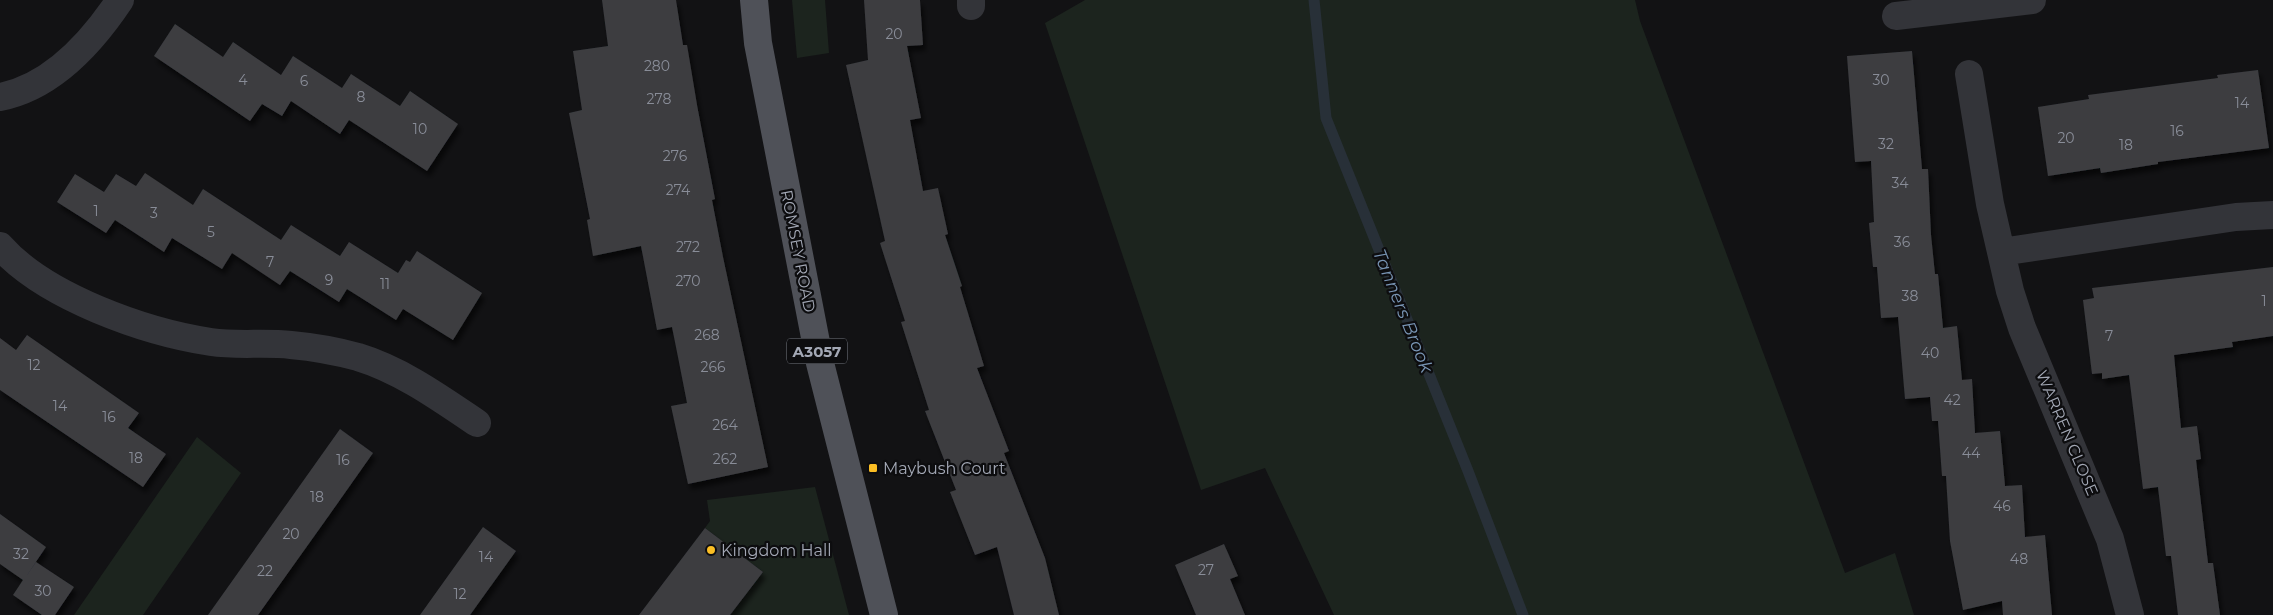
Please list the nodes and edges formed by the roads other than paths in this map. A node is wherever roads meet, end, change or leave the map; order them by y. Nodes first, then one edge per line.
1 (120, 0) edge
2 (754, 0) edge
3 (2032, 0) edge
4 (1964, 4) edge
5 (1896, 16) dead end
6 (1969, 74) dead end
7 (0, 97) edge
8 (2273, 215) edge
9 (0, 246) edge
10 (2001, 252) junction
11 (477, 423) dead end
12 (884, 615) edge
13 (2130, 615) edge

1 - 7 street
2 - 12 main road, ROMSEY ROAD / A3057
3 - 4 street
4 - 5 street
6 - 10 street, WARREN CLOSE
8 - 10 street
9 - 11 street
10 - 13 street, WARREN CLOSE

